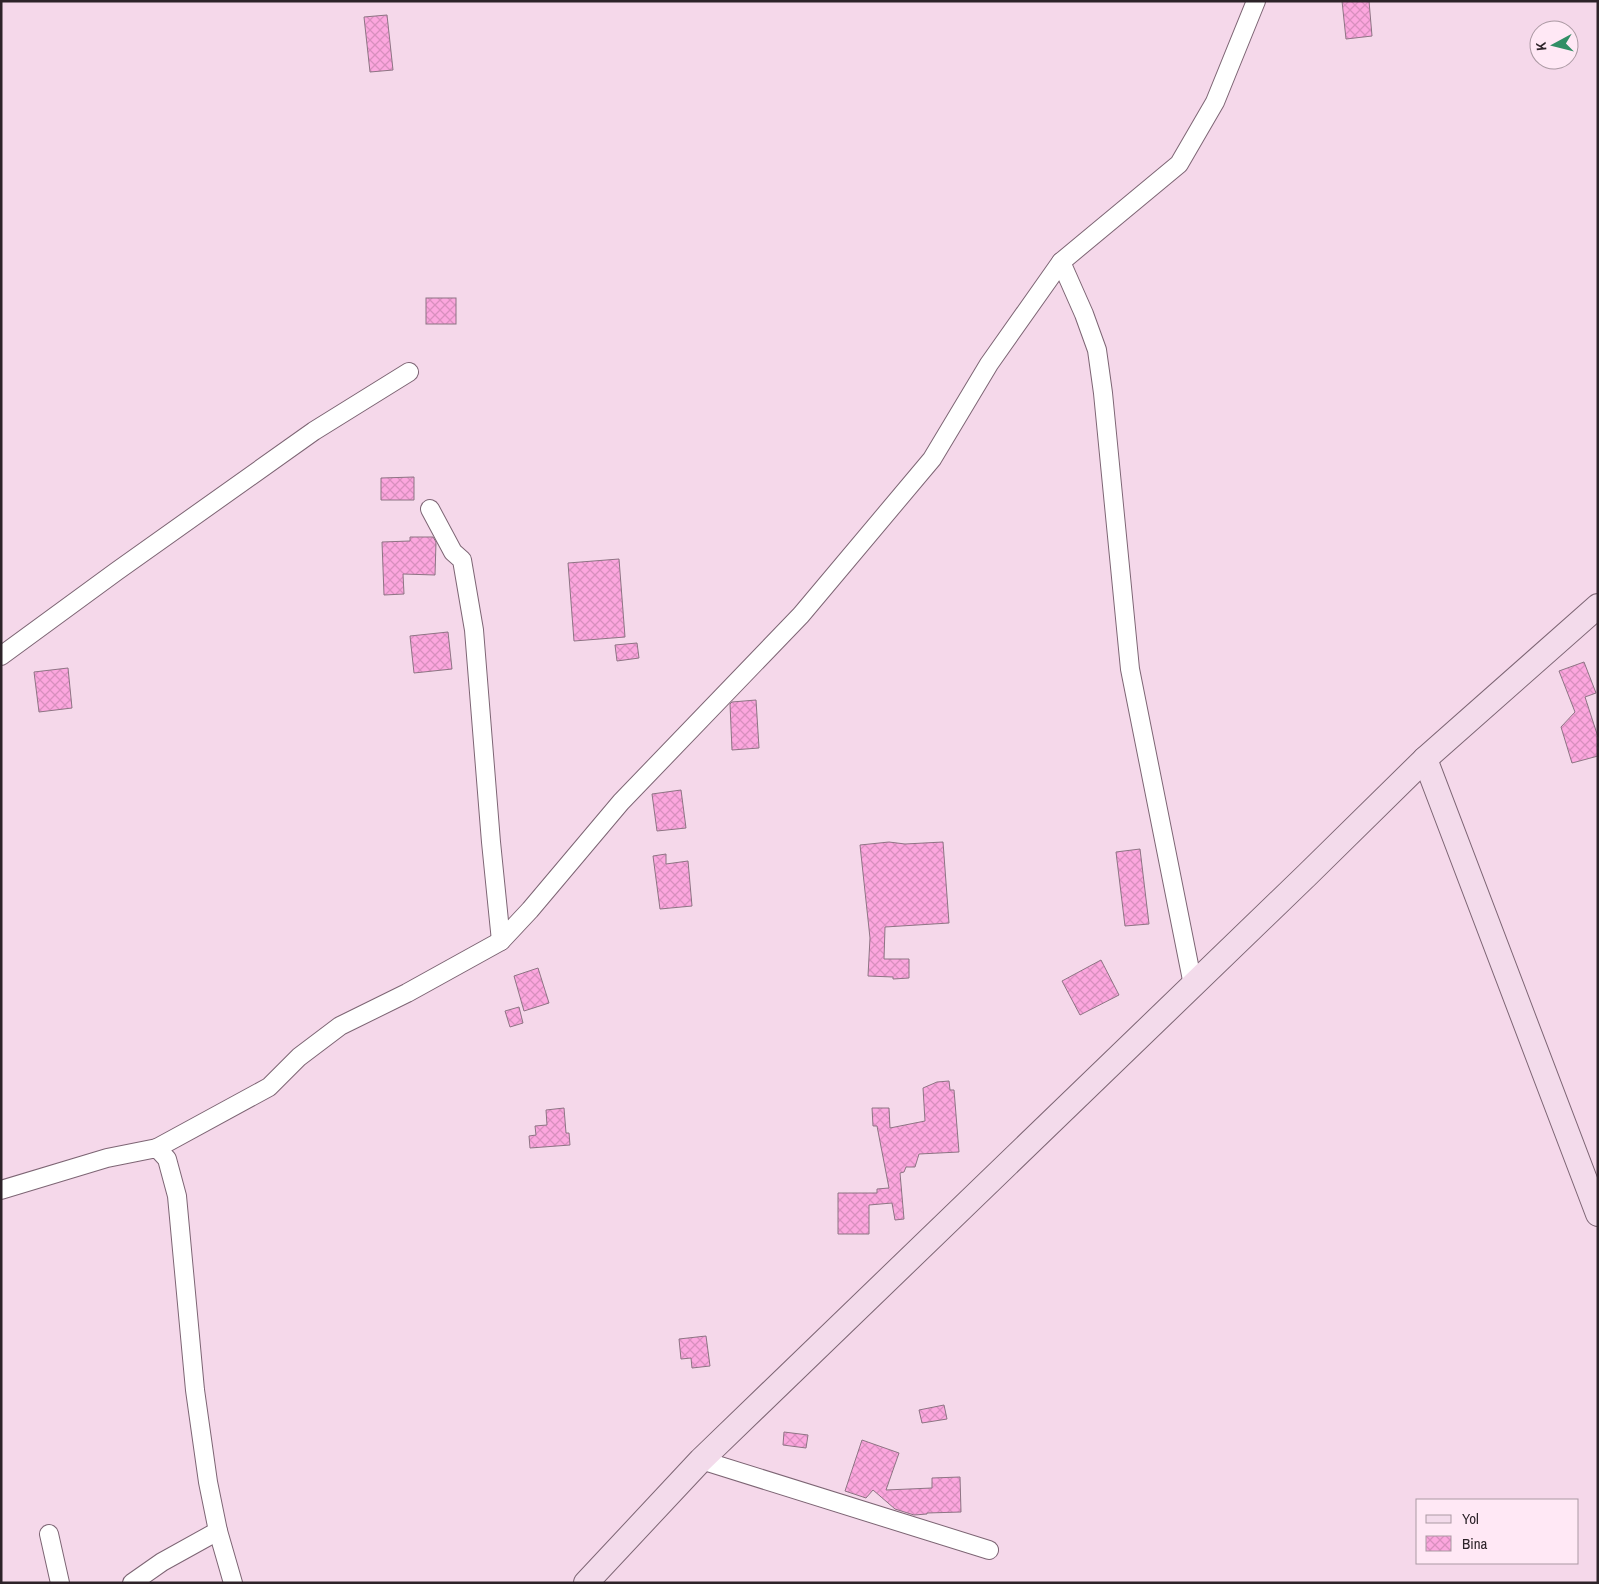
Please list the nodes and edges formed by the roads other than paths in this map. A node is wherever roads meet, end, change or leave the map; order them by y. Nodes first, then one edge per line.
1 (1256, 1) edge
2 (1061, 262) junction
3 (409, 372) dead end
4 (430, 509) dead end
5 (1598, 606) edge
6 (1, 656) edge
7 (1426, 759) junction
8 (501, 941) junction
9 (1193, 985) junction
10 (157, 1148) junction
11 (1, 1190) edge
12 (1598, 1214) edge
13 (701, 1460) junction
14 (218, 1531) junction
15 (50, 1534) dead end
16 (989, 1550) dead end
17 (60, 1583) edge
18 (132, 1583) edge
19 (233, 1583) edge
20 (586, 1583) edge

1 - 2 street
2 - 8 street
2 - 9 street
3 - 6 street
4 - 8 street
5 - 7 street
7 - 9 street
7 - 12 street
8 - 10 street
9 - 13 street
10 - 11 street
10 - 14 street
13 - 16 street
13 - 20 street
14 - 18 street
14 - 19 street
15 - 17 street

